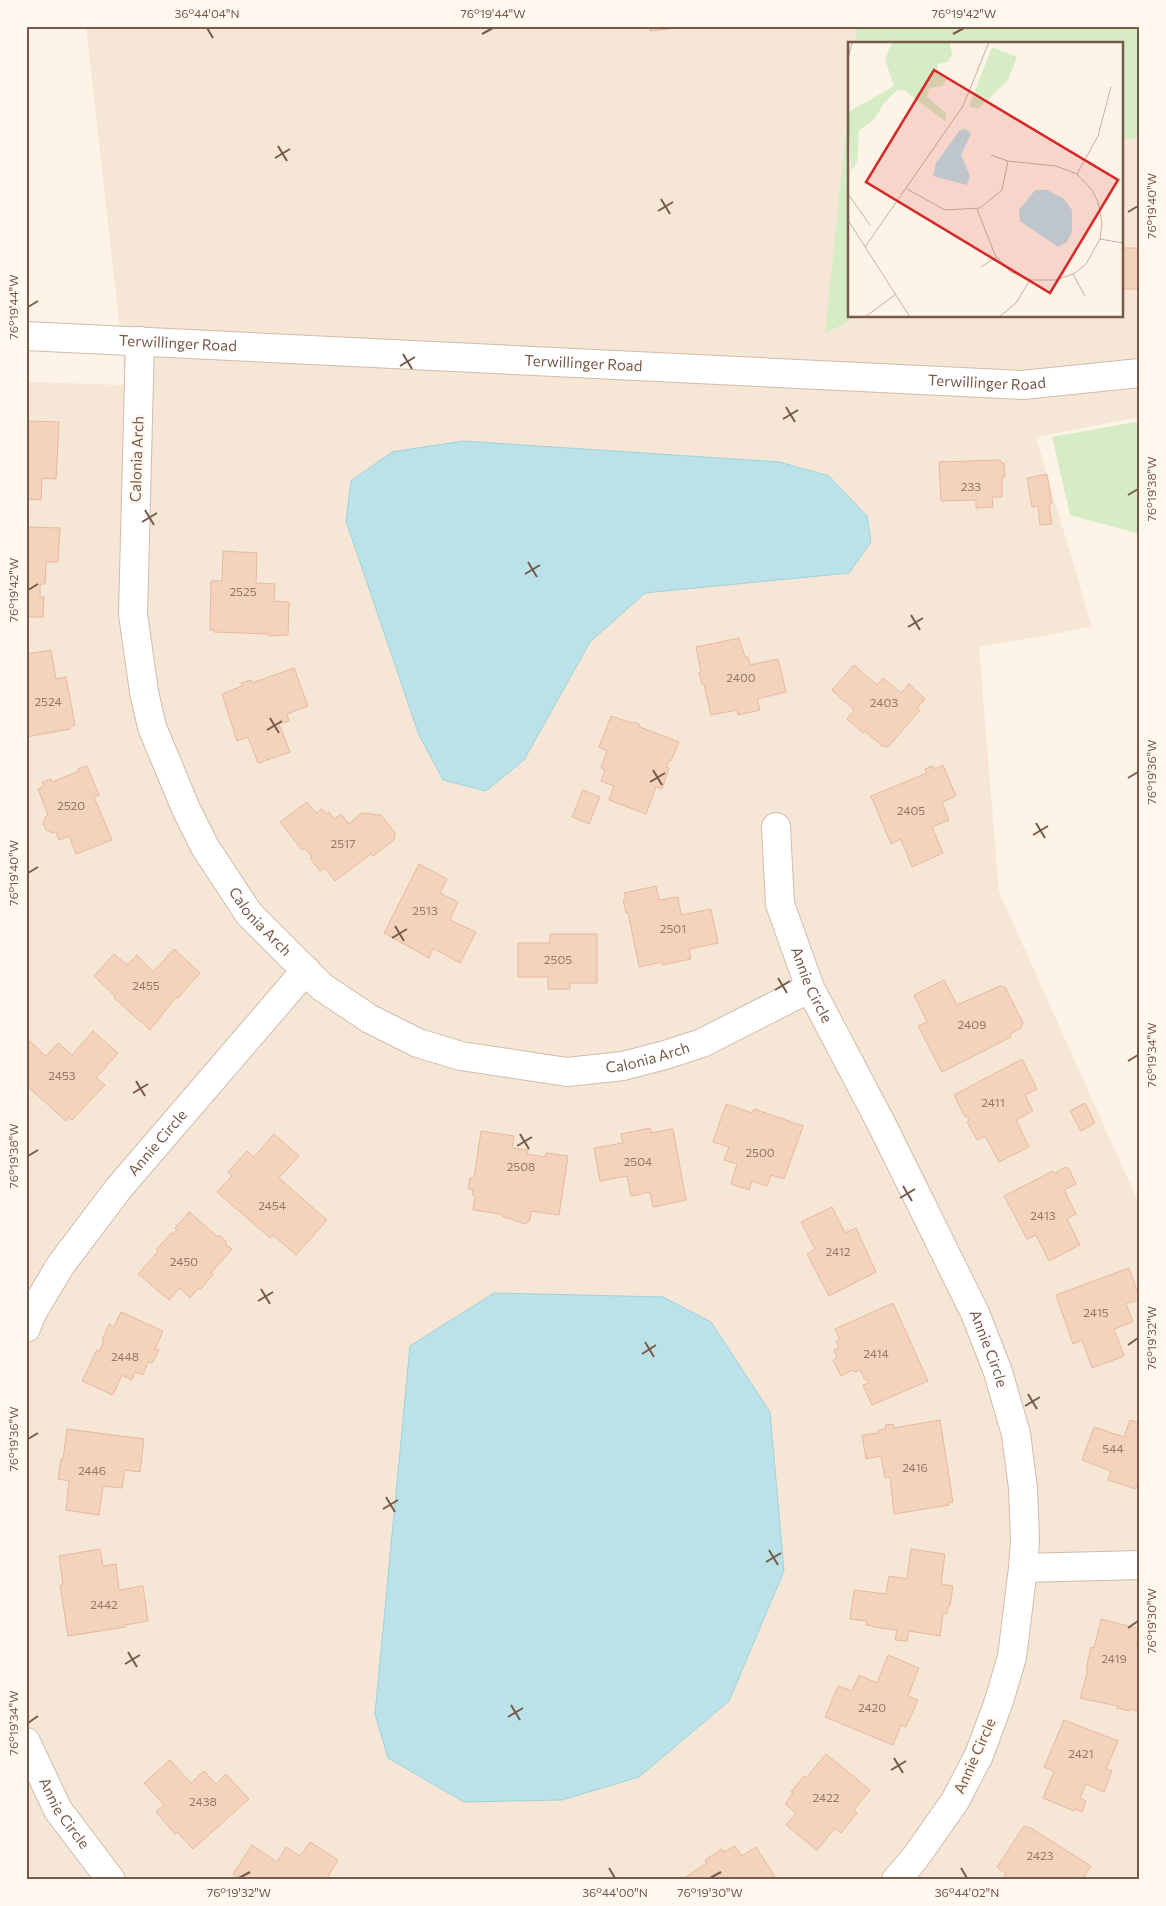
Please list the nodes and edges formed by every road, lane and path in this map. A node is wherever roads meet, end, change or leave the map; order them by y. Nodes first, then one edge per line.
1 (26, 336) edge
2 (140, 341) junction
3 (1140, 373) edge
4 (776, 827) dead end
5 (306, 970) junction
6 (810, 988) junction
7 (26, 1328) edge
8 (1140, 1565) edge
9 (1023, 1568) junction
10 (26, 1742) edge
11 (111, 1880) edge
12 (896, 1880) edge

1 - 2 street, Terwillinger Road
2 - 3 street, Terwillinger Road
2 - 5 street, Calonia Arch
4 - 6 street, Annie Circle
5 - 6 street, Calonia Arch
5 - 7 street, Annie Circle
6 - 9 street, Annie Circle
8 - 9 street
9 - 12 street, Annie Circle
10 - 11 street, Annie Circle

